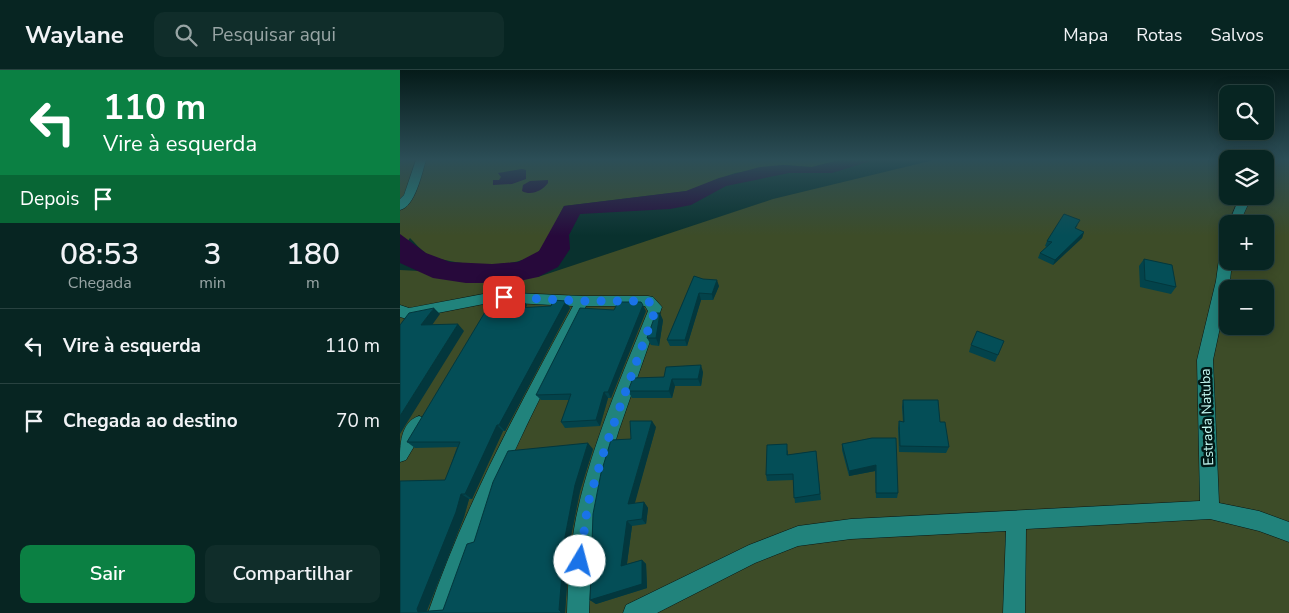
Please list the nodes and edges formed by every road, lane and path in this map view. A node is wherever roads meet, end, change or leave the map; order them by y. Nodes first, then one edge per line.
1 (413, 185) edge
2 (400, 207) edge
3 (1224, 270) edge
4 (494, 297) junction
5 (582, 301) junction
6 (484, 314) edge
7 (402, 315) edge
8 (425, 413) edge
9 (400, 454) edge
10 (1210, 510) junction
11 (1016, 520) junction
12 (1289, 532) edge
13 (439, 613) edge
14 (578, 613) edge
15 (634, 613) edge
16 (1014, 613) edge

1 - 2 street
3 - 10 street, Estrada Natuba
4 - 5 street
4 - 6 street
4 - 7 street
5 - 13 street
5 - 14 street
8 - 9 street
10 - 11 street
10 - 12 street
11 - 15 street
11 - 16 street

